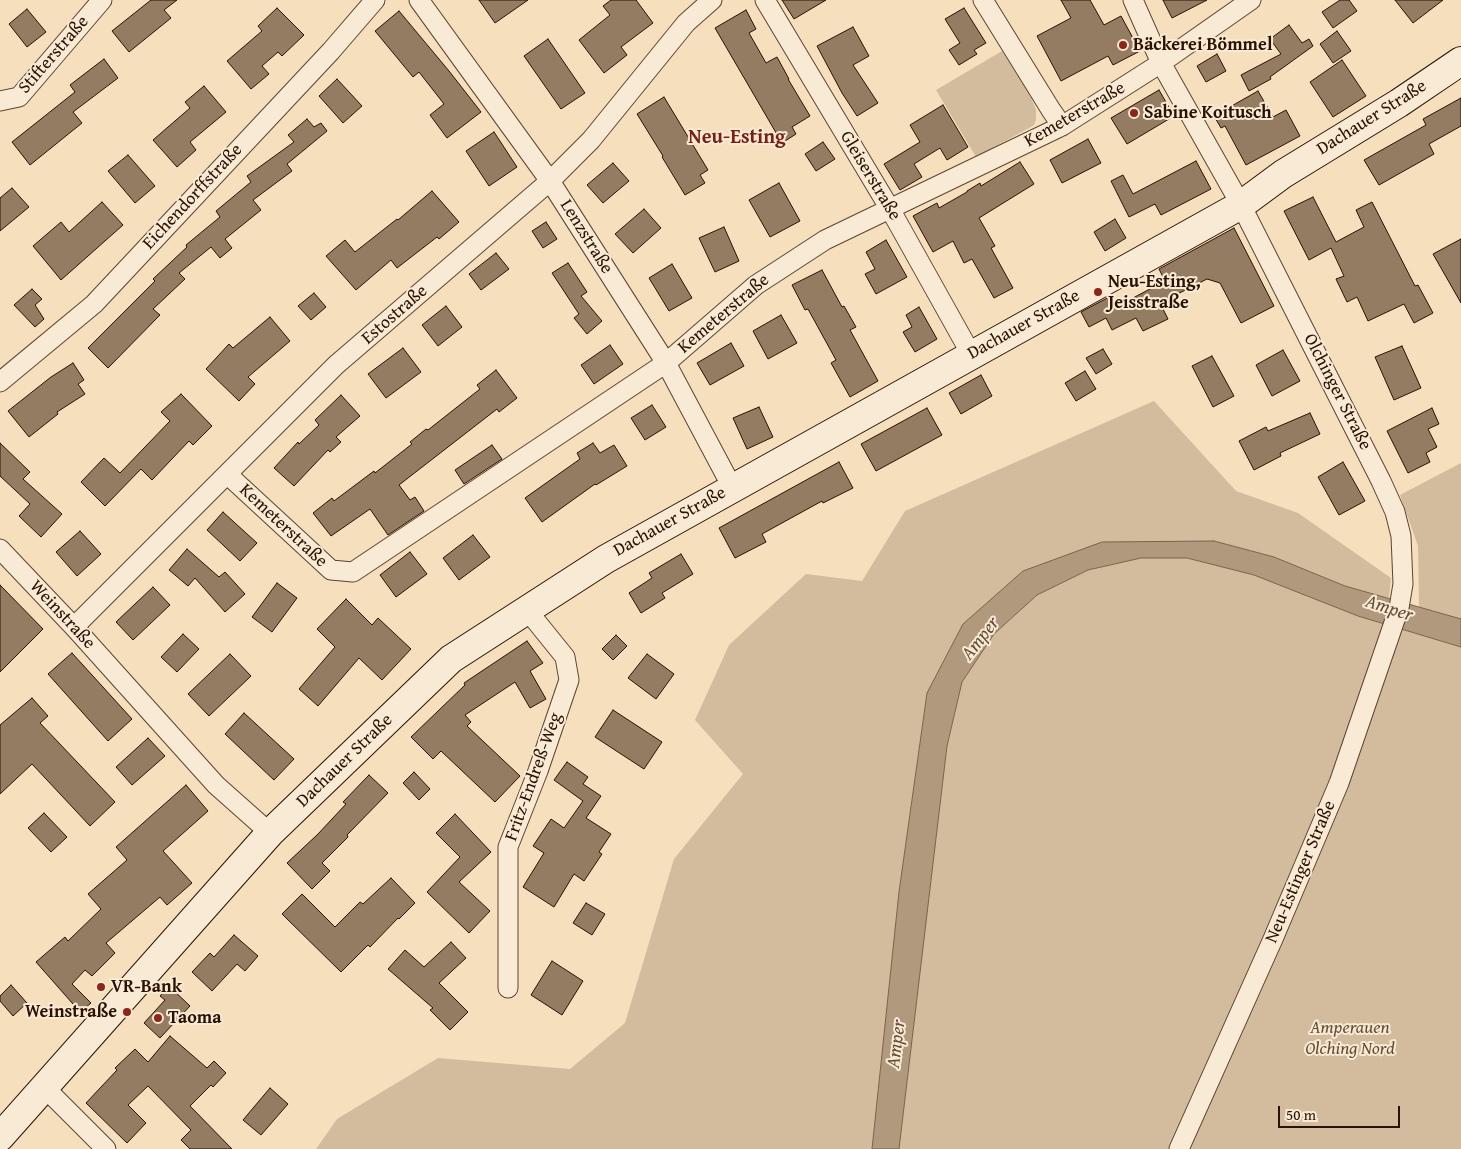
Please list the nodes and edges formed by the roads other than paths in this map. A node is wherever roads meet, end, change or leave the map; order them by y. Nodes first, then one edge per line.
1 (102, 0) edge
2 (375, 0) edge
3 (420, 0) edge
4 (712, 0) edge
5 (765, 0) edge
6 (983, 0) edge
7 (1133, 0) edge
8 (1251, 0) edge
9 (1461, 61) edge
10 (1161, 63) junction
11 (0, 101) edge
12 (1062, 126) junction
13 (550, 181) junction
14 (1241, 205) junction
15 (890, 209) junction
16 (971, 354) junction
17 (666, 363) junction
18 (0, 382) edge
19 (227, 474) junction
20 (732, 487) junction
21 (0, 549) edge
22 (1403, 588) joint
23 (527, 610) junction
24 (74, 627) junction
25 (270, 832) junction
26 (508, 988) dead end
27 (45, 1088) junction
28 (0, 1137) edge
29 (106, 1149) edge
30 (1179, 1149) edge

1 - 11 street, Stifterstraße
2 - 18 street, Eichendorffstraße
3 - 13 street, Lenzstraße
4 - 13 street, Estostraße
5 - 15 street, Gleiserstraße
6 - 12 street
7 - 10 street, Olchinger Straße
8 - 10 street, Kemeterstraße
9 - 14 street, Dachauer Straße
10 - 12 street, Kemeterstraße
10 - 14 street, Olchinger Straße
12 - 15 street, Kemeterstraße
13 - 17 street, Lenzstraße
13 - 19 street, Estostraße
14 - 16 street, Dachauer Straße
14 - 22 street, Olchinger Straße
15 - 16 street, Gleiserstraße
15 - 17 street, Kemeterstraße
16 - 20 street, Dachauer Straße
17 - 19 street, Kemeterstraße
17 - 20 street, Lenzstraße
19 - 24 street, Estostraße
20 - 23 street, Dachauer Straße
21 - 24 street, Weinstraße
22 - 30 street, Neu-Estinger Straße
23 - 25 street, Dachauer Straße
23 - 26 street, Fritz-Endreß-Weg
24 - 25 street, Weinstraße
25 - 27 street, Dachauer Straße
27 - 28 street, Dachauer Straße
27 - 29 street

